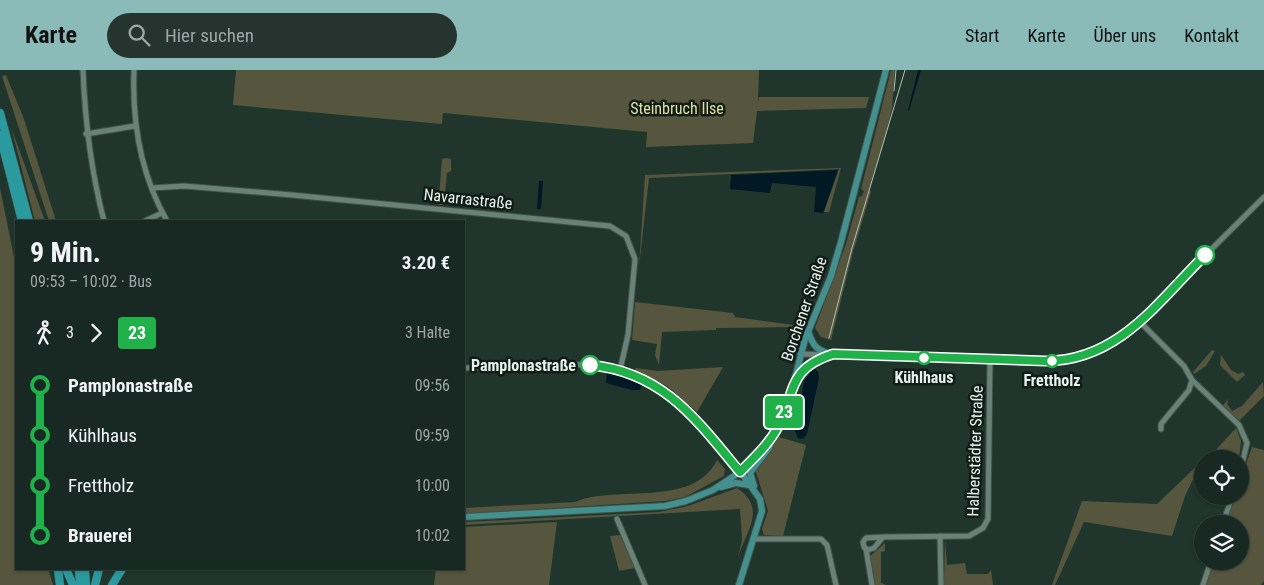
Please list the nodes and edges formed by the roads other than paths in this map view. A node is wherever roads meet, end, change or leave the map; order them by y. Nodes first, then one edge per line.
1 (83, 70) edge
2 (134, 70) edge
3 (886, 70) edge
4 (0, 113) edge
5 (135, 126) junction
6 (86, 134) junction
7 (0, 135) edge
8 (167, 187) junction
9 (152, 188) junction
10 (155, 194) junction
11 (1264, 197) edge
12 (162, 213) junction
13 (22, 220) edge
14 (28, 220) edge
15 (104, 220) edge
16 (146, 220) edge
17 (166, 220) edge
18 (1140, 321) junction
19 (808, 331) junction
20 (800, 354) junction
21 (833, 354) junction
22 (990, 359) junction
23 (465, 368) edge
24 (620, 370) junction
25 (1192, 380) junction
26 (794, 383) junction
27 (1161, 429) dead end
28 (773, 436) junction
29 (1245, 450) edge
30 (740, 472) junction
31 (749, 485) junction
32 (713, 490) junction
33 (760, 499) junction
34 (465, 518) edge
35 (617, 519) dead end
36 (940, 536) junction
37 (883, 537) junction
38 (753, 539) junction
39 (866, 550) junction
40 (58, 570) edge
41 (66, 570) edge
42 (79, 570) edge
43 (85, 570) edge
44 (98, 570) edge
45 (121, 570) edge
46 (1207, 570) edge
47 (72, 583) edge
48 (60, 585) edge
49 (80, 585) edge
50 (86, 585) edge
51 (96, 585) edge
52 (112, 585) edge
53 (645, 585) edge
54 (739, 585) edge
55 (836, 585) edge
56 (872, 585) edge
57 (941, 585) edge
58 (1203, 585) edge

1 - 6 street
2 - 5 street
3 - 19 main road, Borchener Straße
4 - 14 highway
5 - 6 street
5 - 9 street
6 - 15 street
7 - 13 highway
8 - 9 street, Navarrastraße
8 - 10 street, Navarrastraße
8 - 24 street, Navarrastraße
9 - 10 street
10 - 12 street
11 - 18 street
12 - 16 street
12 - 17 street
18 - 22 street
18 - 25 street
19 - 20 main road, Borchener Straße
19 - 21 main road
20 - 21 street
20 - 26 main road, Borchener Straße
21 - 22 street
21 - 26 main road
22 - 36 street, Halberstädter Straße
23 - 24 street
24 - 30 street
25 - 27 street
25 - 29 street
26 - 28 main road, Borchener Straße
28 - 30 main road, Borchener Straße
28 - 33 main road
30 - 31 main road
30 - 32 main road, Borchener Straße
31 - 32 main road
31 - 33 main road
32 - 34 main road, Borchener Straße
33 - 38 main road
35 - 53 street
36 - 37 street, Halberstädter Straße
36 - 57 street
37 - 39 street
37 - 39 street, Halberstädter Straße
38 - 54 main road
38 - 55 street
39 - 56 street
40 - 48 highway
41 - 47 highway
42 - 49 highway
43 - 50 highway
44 - 51 highway
45 - 52 highway
46 - 58 street

